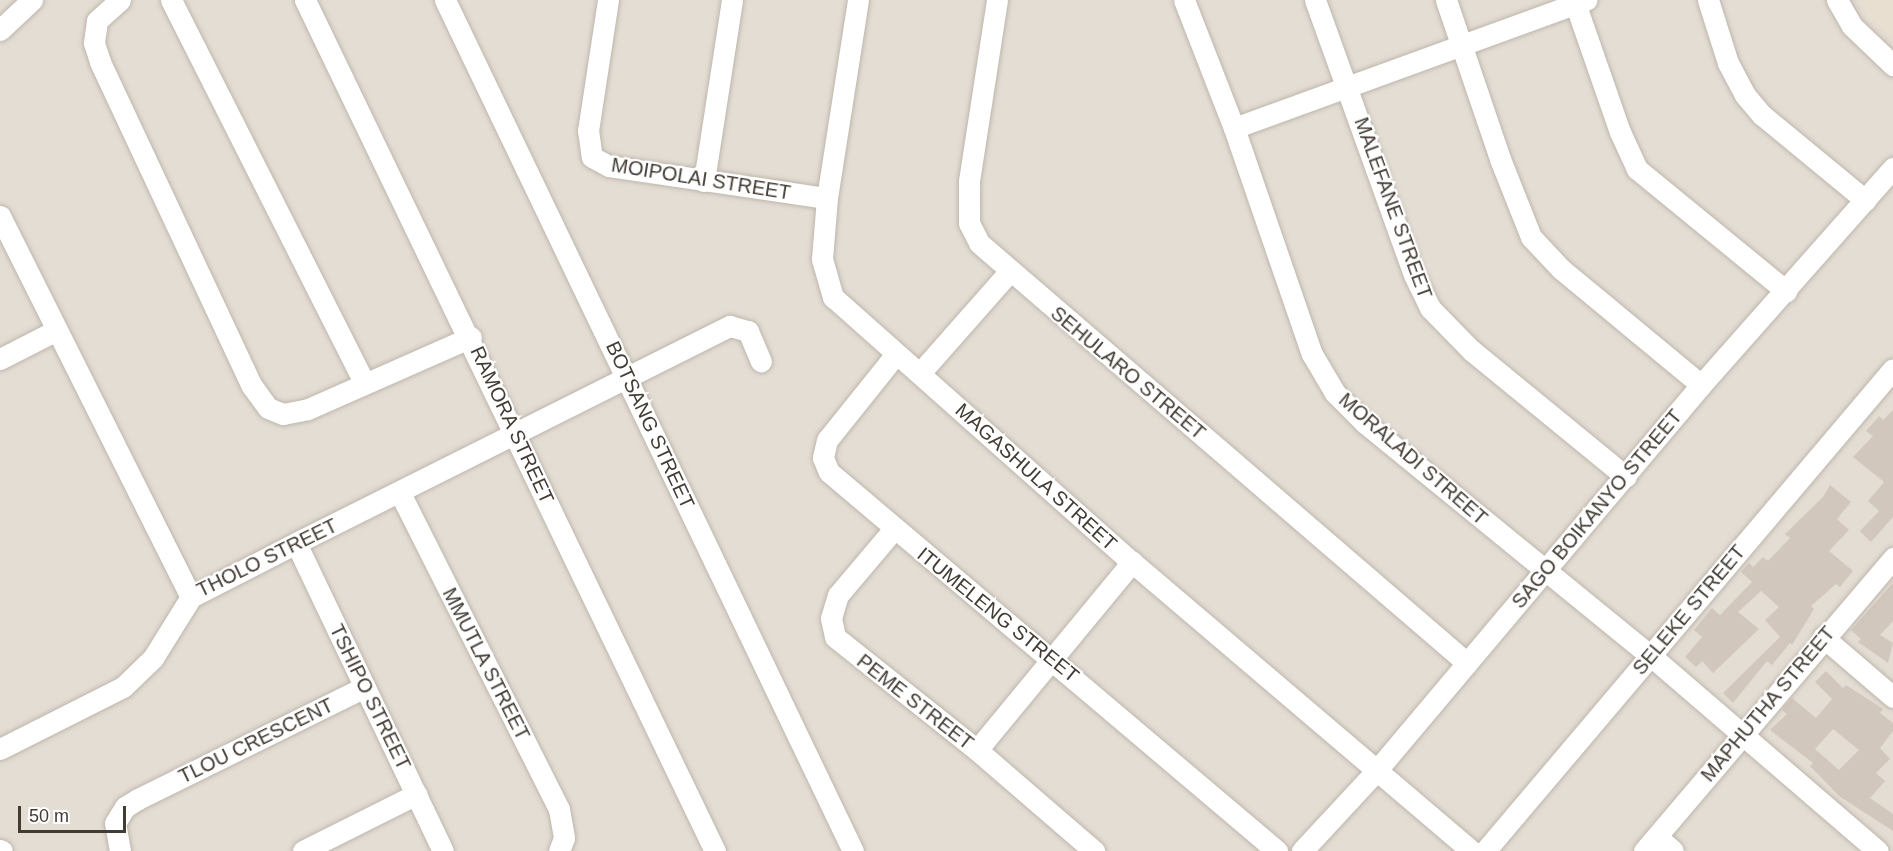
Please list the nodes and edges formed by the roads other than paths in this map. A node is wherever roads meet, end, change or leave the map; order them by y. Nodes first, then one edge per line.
1 (32, 0) edge
2 (120, 0) edge
3 (171, 0) edge
4 (305, 0) edge
5 (445, 0) edge
6 (608, 0) edge
7 (732, 0) edge
8 (858, 0) edge
9 (997, 0) edge
10 (1184, 0) edge
11 (1315, 0) edge
12 (1446, 0) edge
13 (1708, 0) edge
14 (1838, 0) edge
15 (1579, 1) edge
16 (0, 30) edge
17 (1463, 46) junction
18 (1893, 65) edge
19 (1350, 87) junction
20 (1234, 128) junction
21 (1893, 168) edge
22 (704, 181) junction
23 (827, 198) junction
24 (1865, 200) junction
25 (0, 216) edge
26 (1009, 272) junction
27 (1786, 291) junction
28 (57, 330) junction
29 (471, 337) junction
30 (896, 354) junction
31 (0, 359) edge
32 (761, 361) dead end
33 (1893, 369) edge
34 (920, 373) junction
35 (628, 378) junction
36 (364, 381) junction
37 (1701, 385) junction
38 (516, 433) junction
39 (1626, 477) junction
40 (400, 493) junction
41 (893, 530) junction
42 (296, 543) junction
43 (1893, 558) edge
44 (1132, 562) junction
45 (1546, 572) junction
46 (191, 597) junction
47 (1823, 638) junction
48 (1650, 656) junction
49 (1050, 657) junction
50 (1467, 663) junction
51 (365, 687) junction
52 (1893, 697) edge
53 (1741, 735) junction
54 (0, 749) edge
55 (977, 750) junction
56 (1377, 770) junction
57 (417, 794) junction
58 (1651, 844) edge
59 (561, 845) edge
60 (120, 851) edge
61 (303, 851) edge
62 (443, 851) edge
63 (715, 851) edge
64 (853, 851) edge
65 (1094, 851) edge
66 (1277, 851) edge
67 (1302, 851) edge
68 (1471, 851) edge
69 (1485, 851) edge
70 (1673, 851) edge
71 (1878, 851) edge

1 - 16 street
2 - 36 street
3 - 36 street
4 - 29 street, RAMORA STREET
5 - 35 street, BOTSANG STREET
6 - 22 street, MOIPOLAI STREET
7 - 22 street
8 - 23 street, MAGASHULA STREET
9 - 26 street, SEHULARO STREET
10 - 20 street, MORALADI STREET
11 - 19 street, MALEFANE STREET
12 - 17 street
13 - 24 street
14 - 18 street
15 - 17 street
15 - 27 street
17 - 19 street
17 - 37 street
19 - 20 street
19 - 39 street, MALEFANE STREET
20 - 45 street, MORALADI STREET
21 - 24 street, SAGO BOIKANYO STREET
22 - 23 street, MOIPOLAI STREET
23 - 30 street, MAGASHULA STREET
24 - 27 street, SAGO BOIKANYO STREET
25 - 28 street, THOLO STREET
26 - 34 street
26 - 50 street, SEHULARO STREET
27 - 37 street, SAGO BOIKANYO STREET
28 - 31 street
28 - 46 street, THOLO STREET
29 - 36 street
29 - 38 street, RAMORA STREET
30 - 34 street, MAGASHULA STREET
30 - 41 street, ITUMELENG STREET
32 - 35 street, THOLO STREET
33 - 48 street, SELEKE STREET
34 - 44 street, MAGASHULA STREET
35 - 38 street, THOLO STREET
35 - 64 street, BOTSANG STREET
37 - 39 street, SAGO BOIKANYO STREET
38 - 40 street, THOLO STREET
38 - 63 street, RAMORA STREET
39 - 45 street, SAGO BOIKANYO STREET
40 - 42 street, THOLO STREET
40 - 59 street, MMUTLA STREET
41 - 49 street, ITUMELENG STREET
41 - 55 street, PEME STREET
42 - 46 street, THOLO STREET
42 - 51 street, TSHIPO STREET
43 - 47 street, MAPHUTHA STREET
44 - 49 street
44 - 56 street, MAGASHULA STREET
45 - 48 street, MORALADI STREET
45 - 50 street, SAGO BOIKANYO STREET
46 - 54 street
47 - 52 street
47 - 53 street, MAPHUTHA STREET
48 - 53 street, MORALADI STREET
48 - 69 street, SELEKE STREET
49 - 55 street
49 - 66 street, ITUMELENG STREET
50 - 56 street, SAGO BOIKANYO STREET
51 - 57 street, TSHIPO STREET
51 - 60 street, TLOU CRESCENT
53 - 58 street, MAPHUTHA STREET
53 - 71 street, MORALADI STREET
55 - 65 street, PEME STREET
56 - 67 street, SAGO BOIKANYO STREET
56 - 68 street, MAGASHULA STREET
57 - 61 street
57 - 62 street, TSHIPO STREET
58 - 70 street

